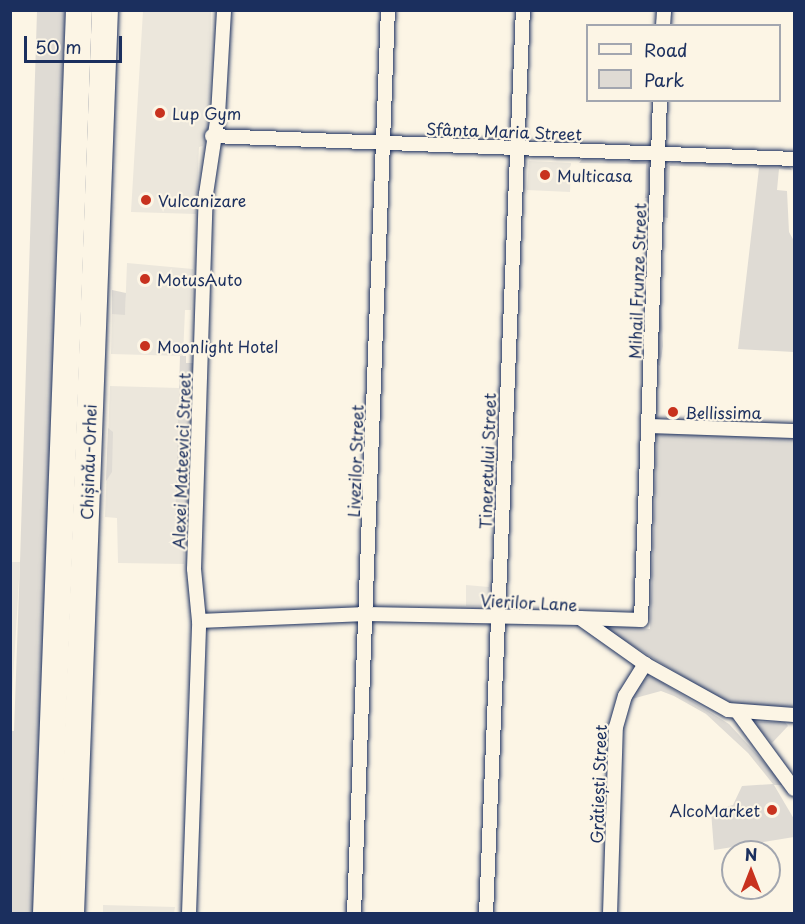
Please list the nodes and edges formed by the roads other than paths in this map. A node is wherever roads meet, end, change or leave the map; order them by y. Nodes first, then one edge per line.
1 (79, 10) edge
2 (105, 10) edge
3 (224, 10) edge
4 (388, 10) edge
5 (523, 10) edge
6 (660, 102) edge
7 (212, 136) junction
8 (383, 142) junction
9 (517, 148) junction
10 (658, 153) junction
11 (795, 159) edge
12 (649, 426) junction
13 (795, 431) edge
14 (366, 614) junction
15 (497, 616) junction
16 (580, 618) junction
17 (199, 621) junction
18 (645, 664) junction
19 (739, 714) junction
20 (795, 716) edge
21 (795, 789) edge
22 (46, 914) edge
23 (71, 914) edge
24 (189, 914) edge
25 (354, 914) edge
26 (486, 914) edge
27 (610, 914) edge

1 - 22 highway, Chișinău-Orhei
2 - 23 highway, Chișinău-Orhei
3 - 7 street, Alexei Mateevici Street
4 - 8 street, Livezilor Street
5 - 9 street, Tineretului Street
6 - 10 street, Mihail Frunze Street
7 - 8 street, Sfânta Maria Street
7 - 17 street, Alexei Mateevici Street
8 - 9 street, Sfânta Maria Street
8 - 14 street, Livezilor Street
9 - 10 street, Sfânta Maria Street
9 - 15 street, Tineretului Street
10 - 11 street, Sfânta Maria Street
10 - 12 street, Mihail Frunze Street
12 - 13 street
12 - 16 street, Mihail Frunze Street
14 - 15 street, Vierilor Lane
14 - 17 street, Vierilor Lane
14 - 25 street, Livezilor Street
15 - 16 street, Vierilor Lane
15 - 26 street, Tineretului Street
16 - 18 street, Vierilor Lane
17 - 24 street, Alexei Mateevici Street
18 - 19 street, Vierilor Lane
18 - 27 street, Grătiești Street
19 - 20 street
19 - 21 street, Vierilor Lane

